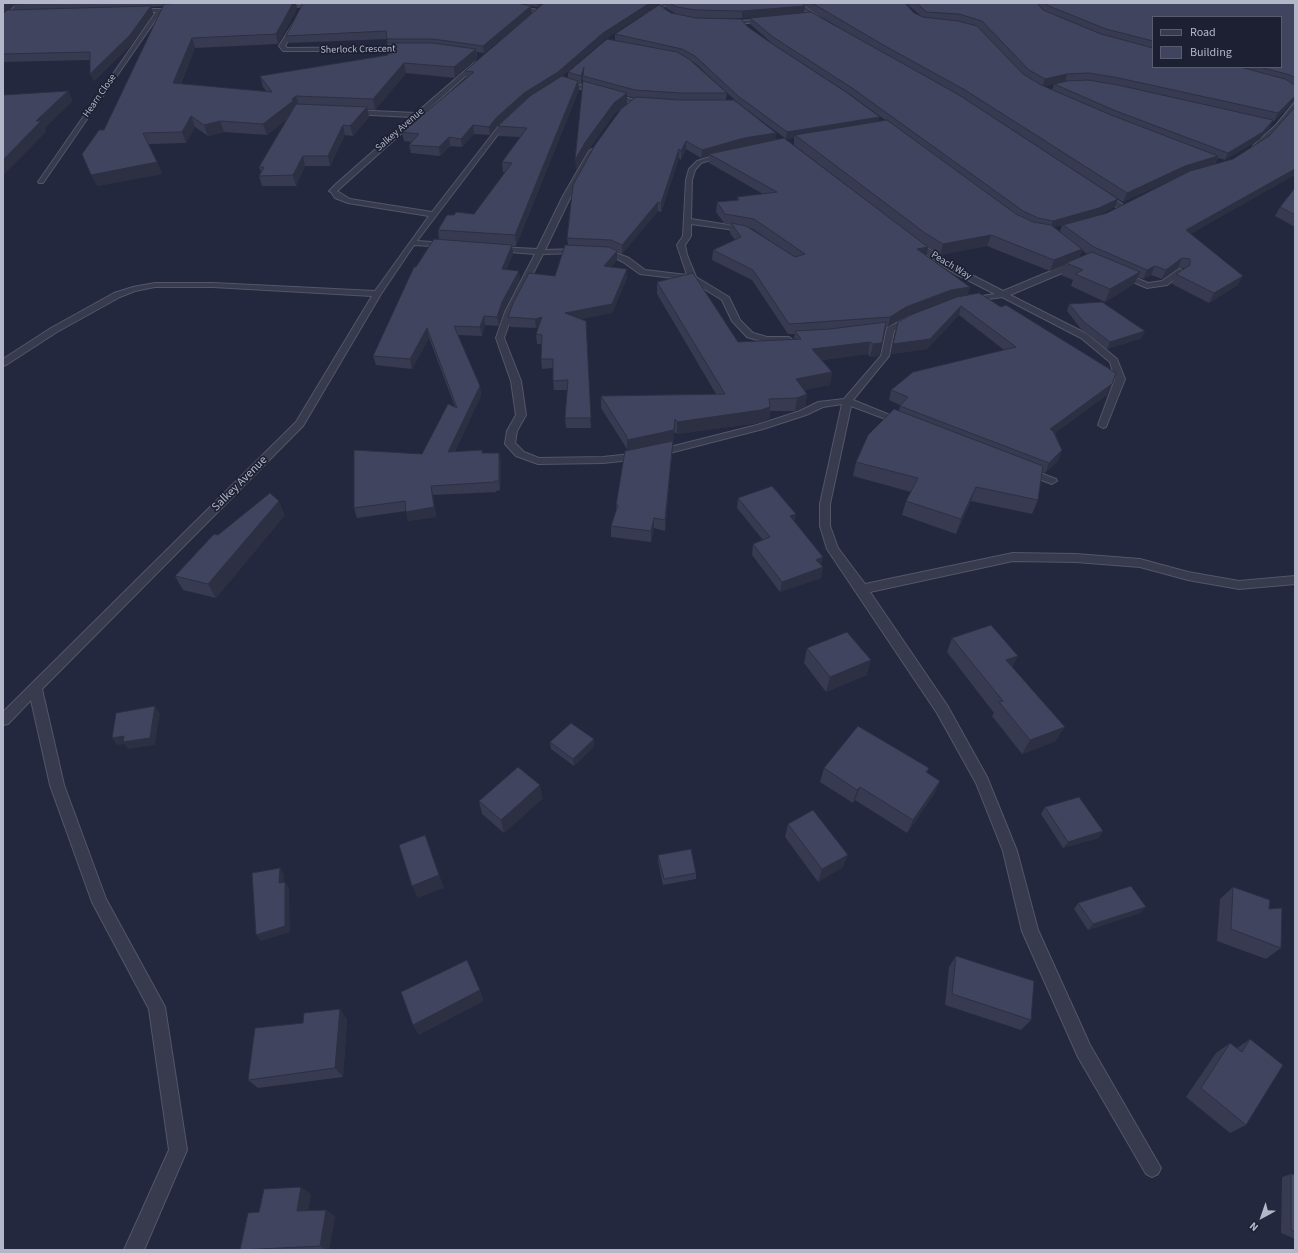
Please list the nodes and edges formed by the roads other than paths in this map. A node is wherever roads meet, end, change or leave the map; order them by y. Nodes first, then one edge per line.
1 (21, 3) edge
2 (490, 3) edge
3 (797, 3) edge
4 (304, 4) edge
5 (327, 5) edge
6 (274, 6) edge
7 (663, 7) edge
8 (183, 9) edge
9 (160, 10) junction
10 (128, 11) edge
11 (301, 12) edge
12 (9, 15) junction
13 (17, 15) edge
14 (812, 15) junction
15 (534, 16) edge
16 (805, 16) edge
17 (297, 19) edge
18 (642, 19) edge
19 (770, 19) edge
20 (3, 21) edge
21 (719, 22) edge
22 (742, 22) junction
23 (828, 24) edge
24 (750, 30) edge
25 (412, 50) edge
26 (484, 57) edge
27 (572, 72) edge
28 (657, 104) edge
29 (1295, 104) edge
30 (346, 112) edge
31 (517, 113) edge
32 (418, 115) junction
33 (1270, 124) edge
34 (1278, 126) junction
35 (595, 147) edge
36 (1250, 150) edge
37 (729, 153) edge
38 (41, 182) dead end
39 (1100, 193) edge
40 (1131, 205) edge
41 (433, 214) junction
42 (688, 221) junction
43 (755, 235) edge
44 (907, 237) edge
45 (412, 243) junction
46 (457, 246) edge
47 (487, 248) edge
48 (540, 252) junction
49 (1081, 255) edge
50 (1182, 271) edge
51 (1114, 272) edge
52 (692, 278) junction
53 (377, 294) junction
54 (1002, 295) junction
55 (966, 301) edge
56 (922, 314) edge
57 (800, 339) edge
58 (3, 363) edge
59 (847, 401) junction
60 (1103, 425) dead end
61 (913, 426) edge
62 (1015, 467) edge
63 (1052, 481) dead end
64 (1295, 580) edge
65 (862, 589) junction
66 (35, 687) junction
67 (3, 720) edge
68 (1152, 1168) dead end
69 (134, 1250) edge

1 - 12 street
2 - 15 street
3 - 14 street
4 - 5 street
4 - 6 street
4 - 11 street
7 - 18 street
8 - 9 street
9 - 10 street
9 - 38 street, Hearn Close
12 - 13 street
12 - 20 street
14 - 16 street
14 - 23 street
17 - 25 street, Sherlock Crescent
19 - 22 street
21 - 22 street
22 - 24 street
26 - 32 street, Salkey Avenue
27 - 28 street
29 - 34 street
30 - 32 street
31 - 41 street, Salkey Avenue
32 - 41 street, Salkey Avenue
33 - 34 street
34 - 36 street
35 - 48 street
37 - 42 street
39 - 40 street
41 - 45 street, Salkey Avenue
42 - 43 street
42 - 52 street
44 - 54 street, Peach Way
45 - 46 street
45 - 53 street, Salkey Avenue
47 - 48 street
48 - 52 street
48 - 59 street
49 - 54 street
50 - 51 street
52 - 57 street
53 - 58 street
53 - 66 street, Salkey Avenue
54 - 55 street
54 - 60 street, Peach Way
56 - 59 street
59 - 61 street
59 - 65 street
62 - 63 street
64 - 65 street
65 - 68 street
66 - 67 street, Salkey Avenue
66 - 69 street

